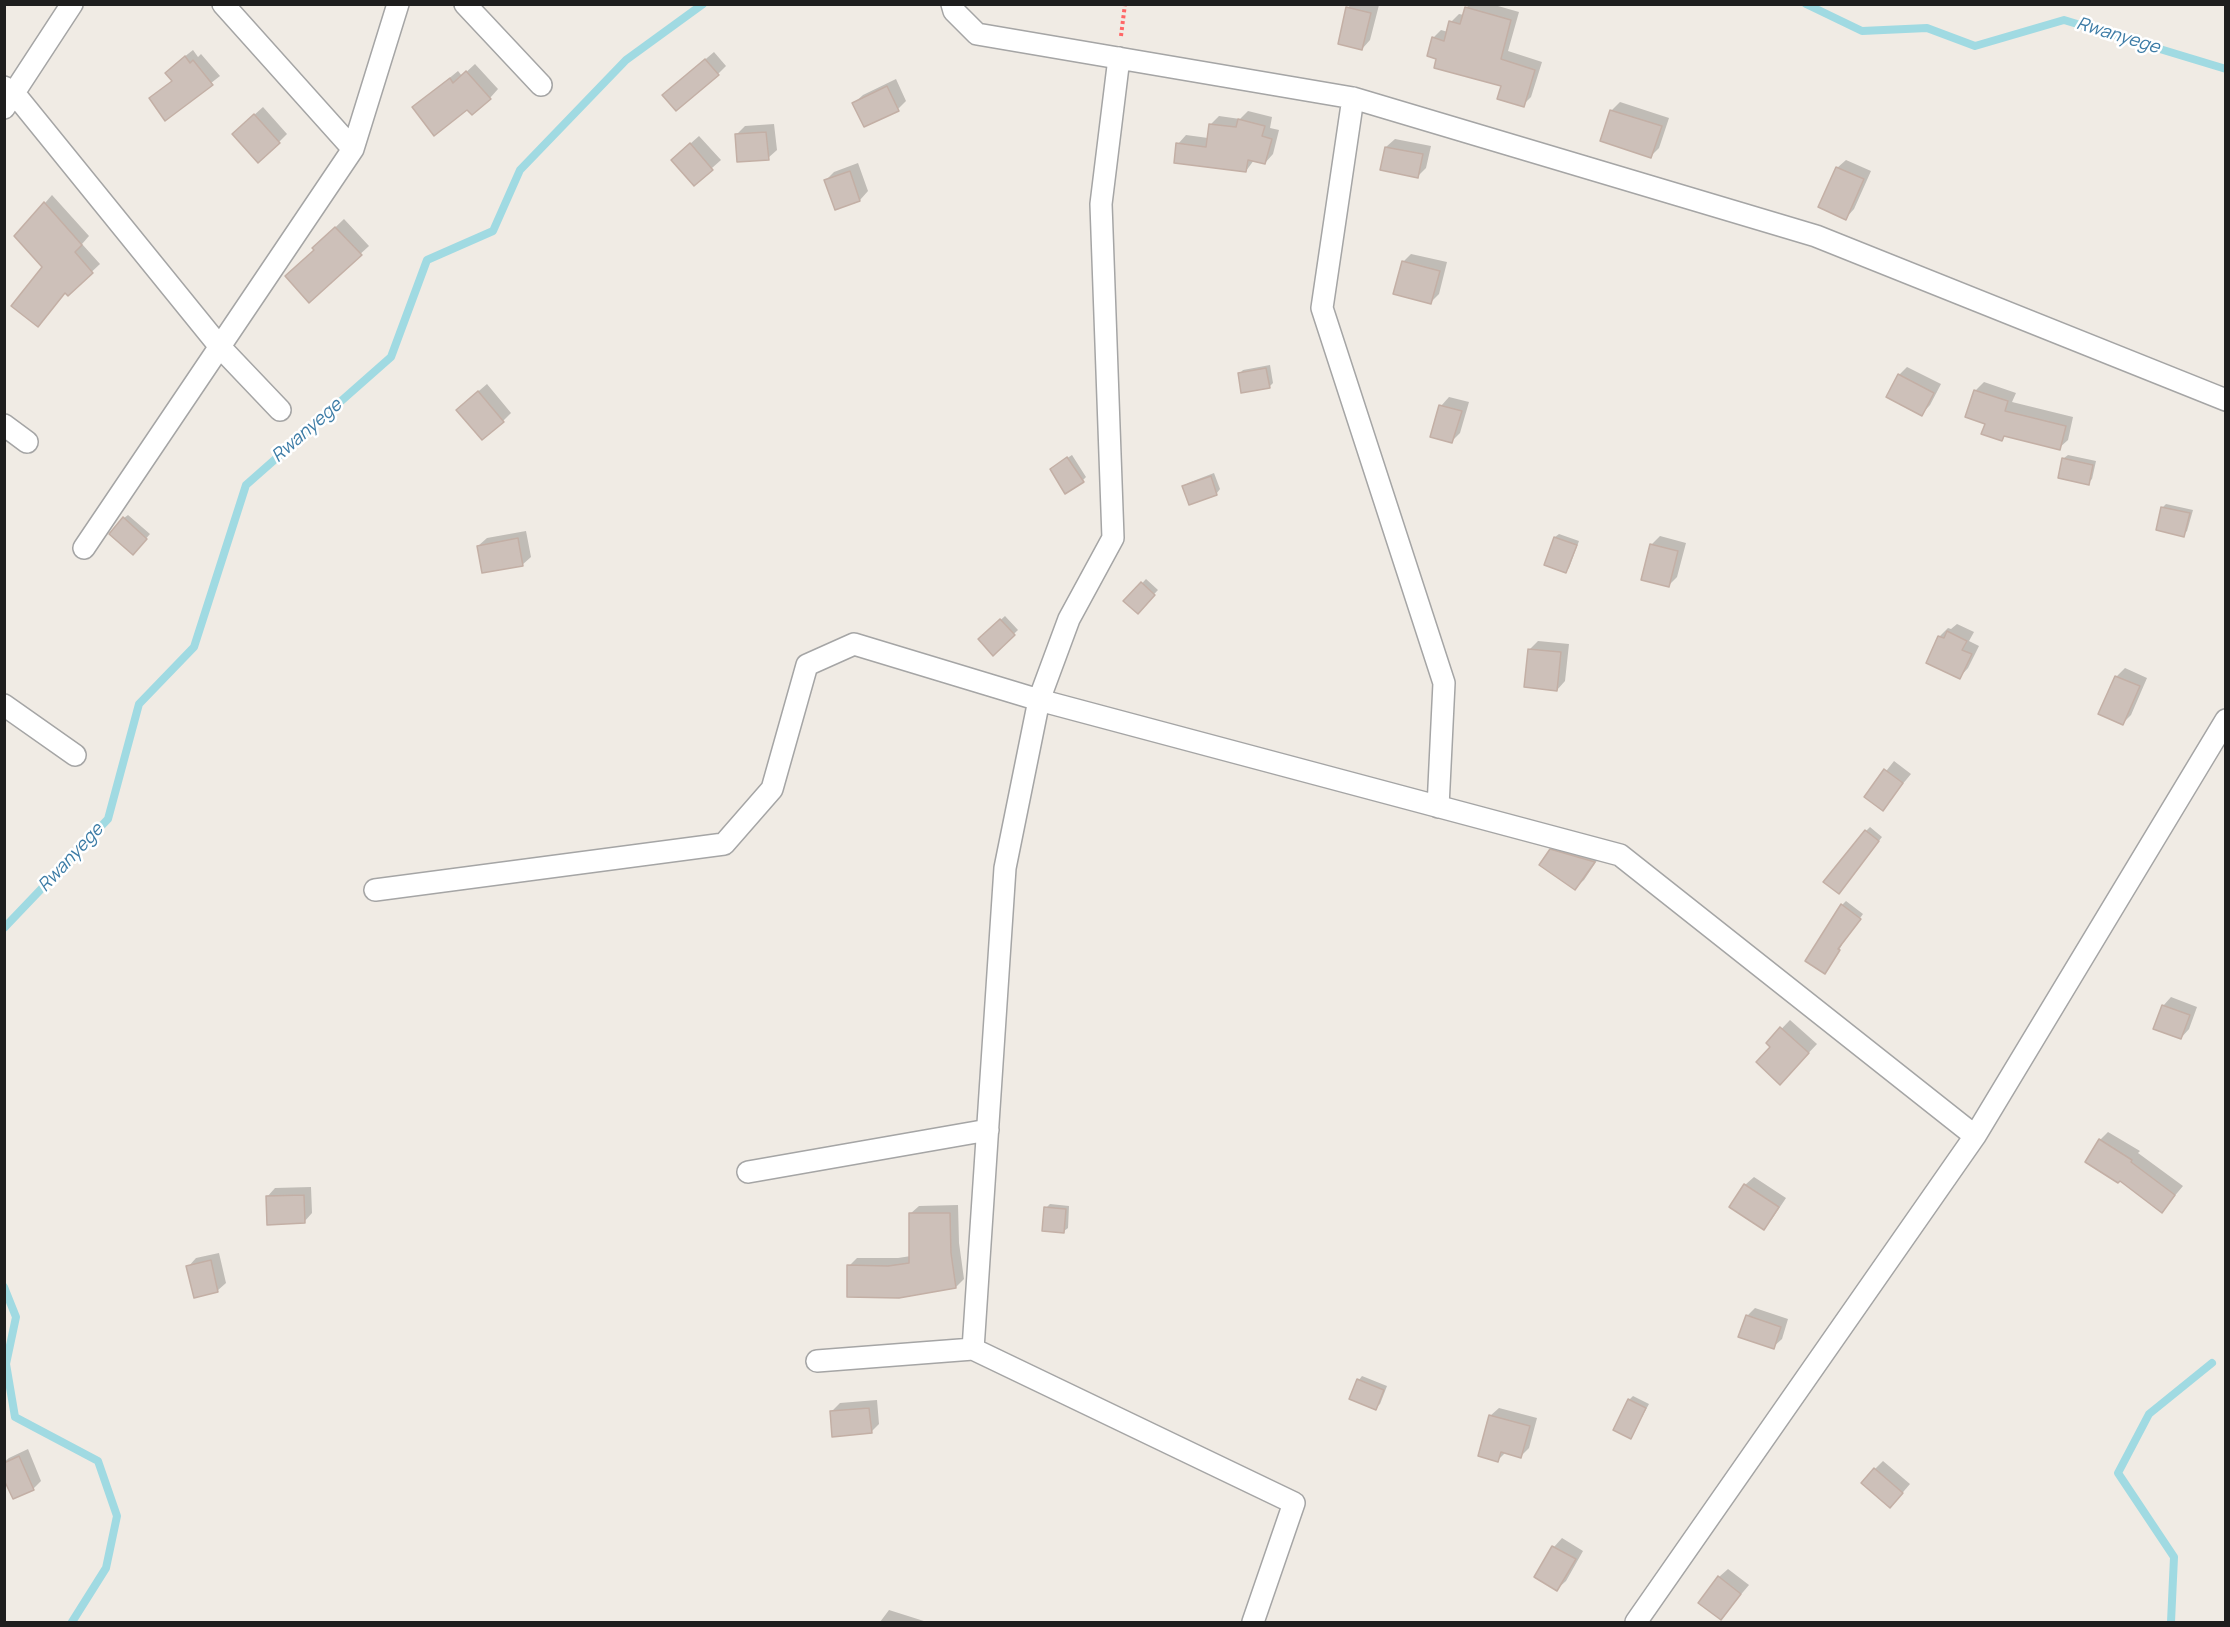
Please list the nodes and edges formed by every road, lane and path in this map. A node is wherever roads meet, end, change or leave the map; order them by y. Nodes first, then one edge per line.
1 (72, 4) edge
2 (223, 4) edge
3 (398, 4) edge
4 (465, 4) edge
5 (952, 4) edge
6 (1125, 4) edge
7 (1119, 58) junction
8 (541, 86) dead end
9 (8, 96) edge
10 (1353, 98) junction
11 (353, 149) junction
12 (220, 346) junction
13 (2226, 400) edge
14 (280, 410) dead end
15 (4, 425) edge
16 (27, 442) dead end
17 (84, 548) dead end
18 (1039, 700) junction
19 (4, 705) edge
20 (2226, 720) edge
21 (75, 755) dead end
22 (1438, 807) junction
23 (375, 890) dead end
24 (988, 1130) junction
25 (1975, 1136) junction
26 (748, 1172) dead end
27 (973, 1349) junction
28 (817, 1361) dead end
29 (1253, 1623) edge
30 (1636, 1623) edge

1 - 9 street
2 - 11 street
3 - 11 street
4 - 8 street
5 - 7 street
6 - 7 path
7 - 10 street
7 - 18 street
9 - 12 street
10 - 13 street
10 - 22 street
11 - 12 street
12 - 14 street
12 - 17 street
15 - 16 street
18 - 22 street
18 - 23 street
18 - 24 street
19 - 21 street
20 - 25 street
22 - 25 street
24 - 26 street
24 - 27 street
25 - 30 street
27 - 28 street
27 - 29 street

